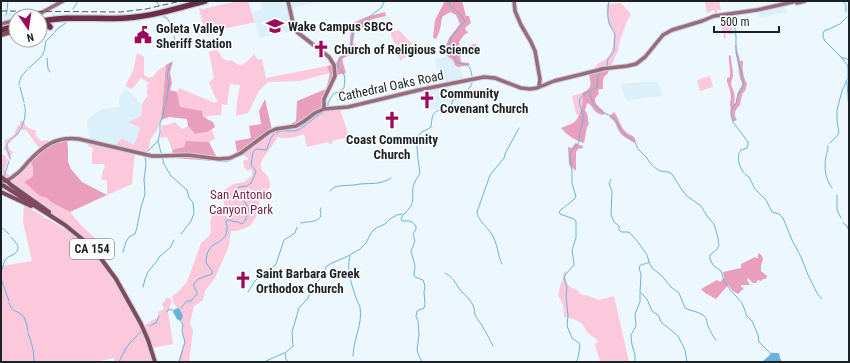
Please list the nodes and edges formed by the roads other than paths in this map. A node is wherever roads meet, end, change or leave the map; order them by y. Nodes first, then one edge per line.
1 (64, 1) edge
2 (196, 1) edge
3 (205, 1) edge
4 (289, 1) edge
5 (513, 1) edge
6 (805, 1) edge
7 (797, 2) edge
8 (48, 10) joint
9 (73, 18) junction
10 (48, 19) edge
11 (48, 20) edge
12 (50, 27) edge
13 (539, 86) junction
14 (326, 109) junction
15 (1, 177) edge
16 (7, 181) junction
17 (2, 185) edge
18 (1, 192) edge
19 (48, 214) junction
20 (68, 227) junction
21 (155, 362) edge

1 - 8 main road
1 - 8 main road
2 - 10 highway
3 - 9 highway
4 - 14 main road
5 - 13 main road
6 - 7 main road, Cathedral Oaks Road
7 - 13 main road, Cathedral Oaks Road
9 - 11 highway
9 - 12 highway
13 - 14 main road, Cathedral Oaks Road
14 - 16 main road, Cathedral Oaks Road
15 - 16 main road
16 - 17 main road, Cathedral Oaks Road
16 - 20 main road
17 - 19 main road, CA 154
18 - 19 main road
19 - 20 main road, CA 154
20 - 21 main road, CA 154

